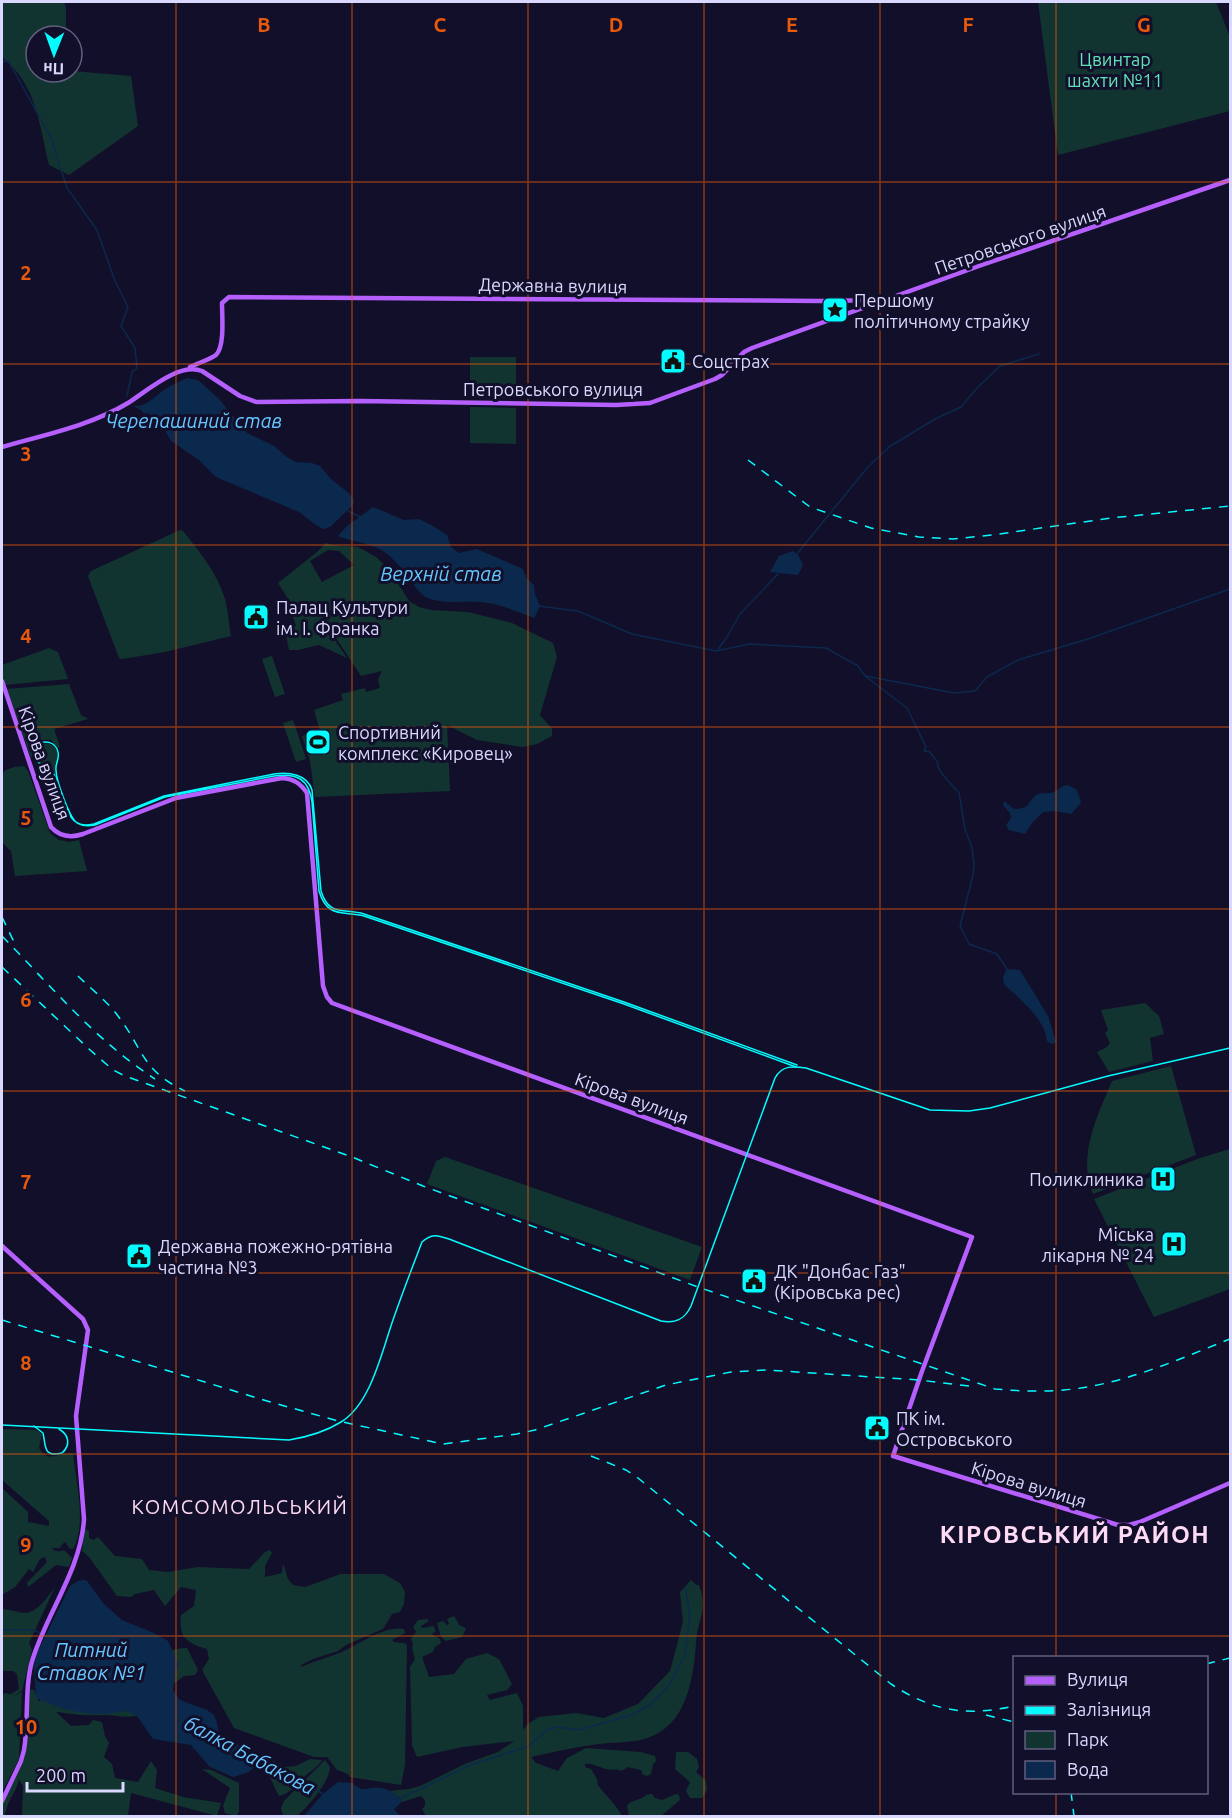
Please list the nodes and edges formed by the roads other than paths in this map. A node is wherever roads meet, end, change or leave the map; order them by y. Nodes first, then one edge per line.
1 (1230, 180) edge
2 (888, 300) junction
3 (181, 371) junction
4 (2, 447) edge
5 (2, 681) edge
6 (2, 1246) edge
7 (1230, 1483) edge
8 (2, 1801) edge

1 - 2 main road, Петровського вулиця
2 - 3 main road, Петровського вулиця
2 - 3 main road, Державна вулиця
3 - 4 main road
5 - 7 main road, Кірова вулиця
6 - 8 main road

